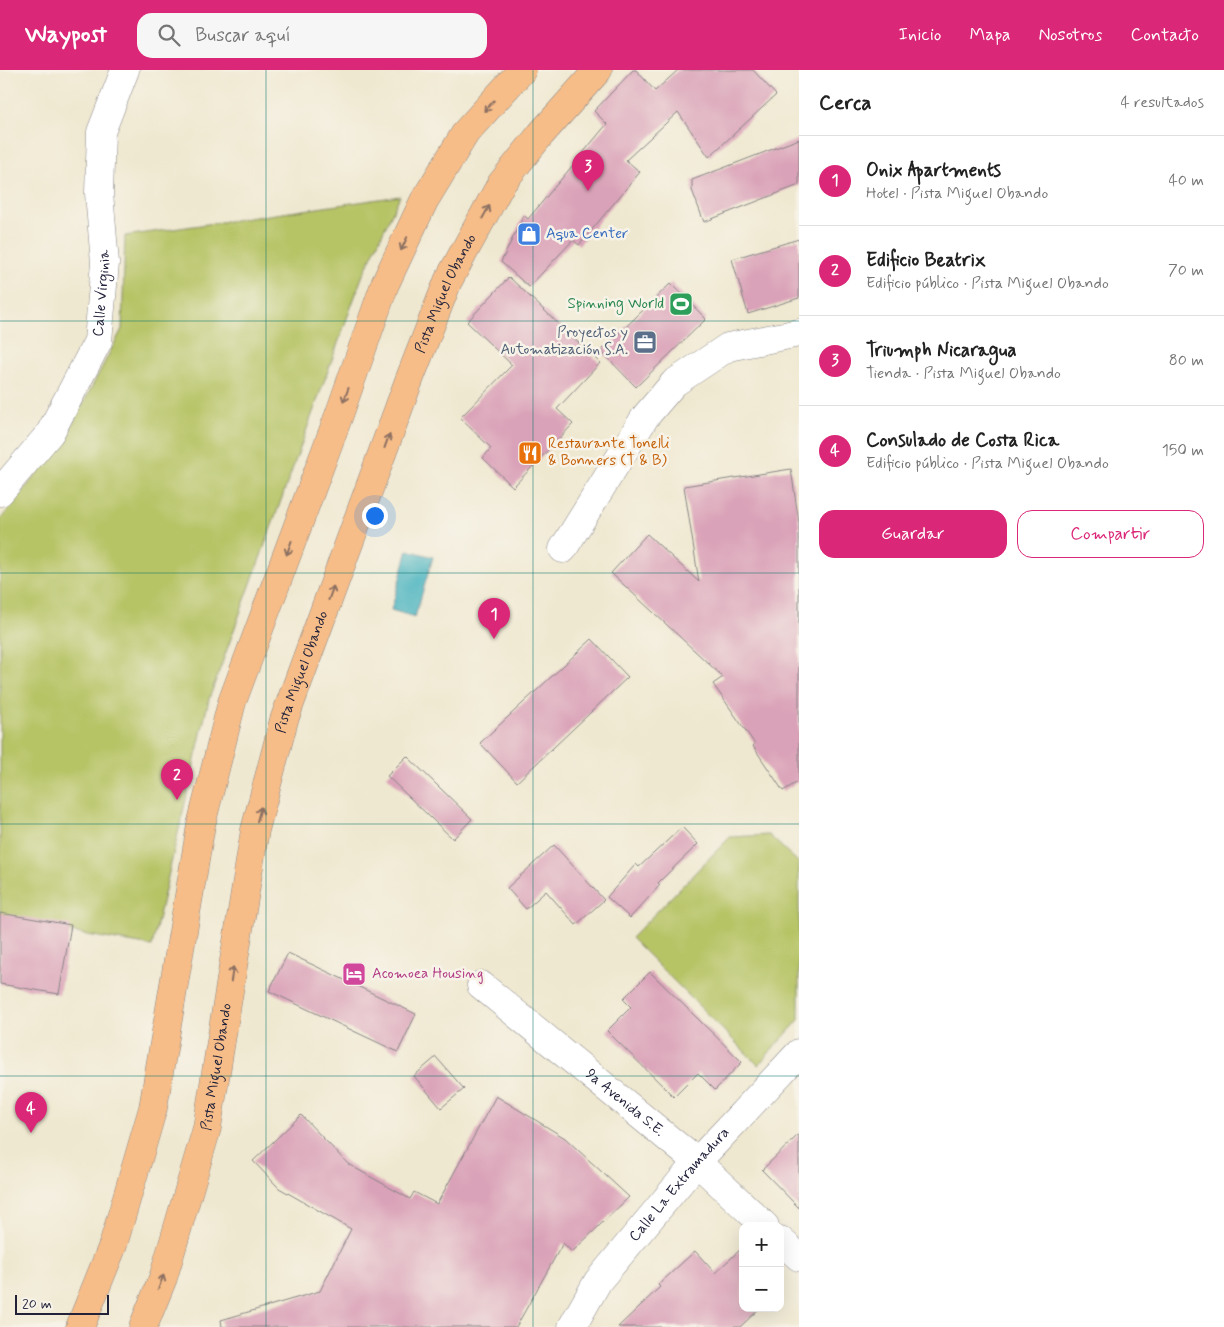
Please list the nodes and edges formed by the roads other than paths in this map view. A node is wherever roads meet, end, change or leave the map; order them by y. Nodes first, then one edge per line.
1 (126, 70) edge
2 (522, 70) edge
3 (598, 70) edge
4 (799, 332) edge
5 (0, 492) edge
6 (563, 549) dead end
7 (481, 986) dead end
8 (799, 1053) edge
9 (697, 1162) junction
10 (761, 1222) edge
11 (784, 1244) edge
12 (799, 1257) edge
13 (80, 1327) edge
14 (143, 1327) edge
15 (572, 1327) edge

1 - 5 street, Calle Virginia
2 -> 13 main road
14 -> 3 main road, Pista Miguel Obando
4 - 6 street
7 - 9 street, 9a Avenida S.E.
8 - 9 street, Calle La Extramadura
9 - 10 street, 9a Avenida S.E.
9 - 15 street, Calle La Extramadura
11 - 12 street

